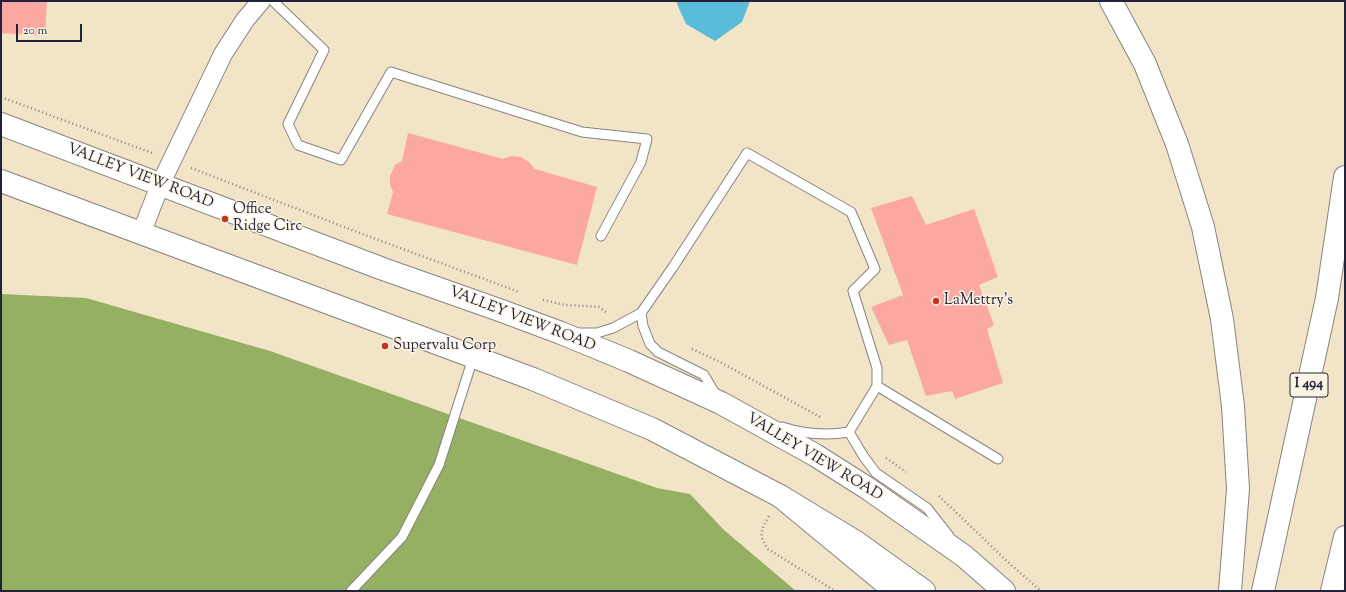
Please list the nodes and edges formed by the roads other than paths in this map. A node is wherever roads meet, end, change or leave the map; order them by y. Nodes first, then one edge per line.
1 (261, 1) edge
2 (273, 1) edge
3 (1111, 1) edge
4 (1, 124) edge
5 (1345, 177) edge
6 (1, 181) edge
7 (160, 185) junction
8 (141, 234) junction
9 (600, 236) dead end
10 (641, 314) junction
11 (561, 333) junction
12 (473, 358) junction
13 (877, 386) junction
14 (721, 403) junction
15 (746, 416) junction
16 (849, 432) junction
17 (998, 459) dead end
18 (780, 496) junction
19 (1345, 537) edge
20 (964, 556) junction
21 (351, 591) edge
22 (895, 591) edge
23 (924, 591) edge
24 (1004, 591) edge
25 (1230, 591) edge
26 (1263, 591) edge
27 (1332, 591) edge

1 - 7 street
2 - 9 lane
3 - 25 main road
4 - 7 main road, VALLEY VIEW ROAD
5 - 26 main road, I 494
6 - 8 main road
7 - 8 street
7 - 11 main road, VALLEY VIEW ROAD
8 - 12 main road
10 - 11 lane
10 - 13 lane
10 - 14 lane
11 - 14 main road, VALLEY VIEW ROAD
12 - 18 main road
12 - 21 lane
13 - 16 lane
13 - 17 lane
14 - 15 main road, VALLEY VIEW ROAD
15 - 16 lane
15 - 20 main road, VALLEY VIEW ROAD
16 - 20 lane
18 - 22 main road
18 - 23 main road
19 - 27 main road
20 - 24 main road, VALLEY VIEW ROAD

